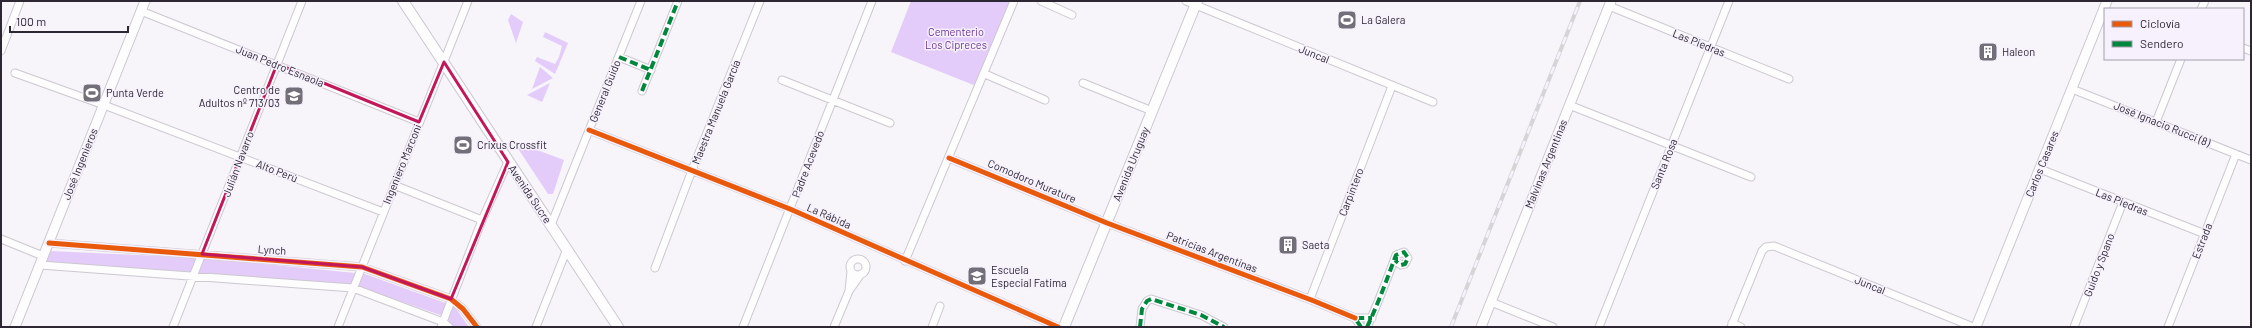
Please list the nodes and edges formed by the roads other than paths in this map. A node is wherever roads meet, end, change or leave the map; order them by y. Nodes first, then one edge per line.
1 (20, 1) edge
2 (145, 1) edge
3 (302, 1) edge
4 (402, 1) edge
5 (468, 1) edge
6 (641, 1) edge
7 (678, 1) edge
8 (760, 1) edge
9 (872, 1) edge
10 (1014, 1) edge
11 (1041, 1) edge
12 (1729, 1) edge
13 (1192, 2) edge
14 (1610, 4) edge
15 (2104, 9) edge
16 (141, 11) junction
17 (1072, 15) dead end
18 (1710, 47) junction
19 (1, 51) edge
20 (619, 57) junction
21 (2181, 60) edge
22 (444, 62) junction
23 (277, 64) junction
24 (651, 70) junction
25 (15, 73) dead end
26 (985, 74) junction
27 (1789, 79) dead end
28 (782, 80) dead end
29 (1083, 83) dead end
30 (1392, 86) junction
31 (2072, 89) junction
32 (642, 91) dead end
33 (833, 100) junction
34 (1045, 100) dead end
35 (1433, 102) dead end
36 (104, 105) junction
37 (1569, 105) junction
38 (1152, 111) junction
39 (420, 122) junction
40 (2156, 122) junction
41 (890, 123) dead end
42 (589, 130) junction
43 (1672, 145) junction
44 (2236, 154) junction
45 (240, 157) junction
46 (949, 158) junction
47 (2251, 160) edge
48 (508, 162) junction
49 (2040, 169) junction
50 (692, 170) junction
51 (1751, 177) dead end
52 (394, 185) junction
53 (2123, 202) junction
54 (790, 209) junction
55 (383, 212) junction
56 (482, 220) junction
57 (1107, 223) junction
58 (551, 225) junction
59 (2205, 234) junction
60 (1, 238) edge
61 (49, 243) junction
62 (567, 249) junction
63 (202, 254) junction
64 (1396, 257) junction
65 (41, 260) junction
66 (905, 261) junction
67 (1401, 265) junction
68 (362, 267) junction
69 (656, 268) dead end
70 (1392, 269) junction
71 (851, 270) junction
72 (861, 274) junction
73 (193, 276) junction
74 (353, 288) junction
75 (849, 291) junction
76 (452, 299) junction
77 (1310, 299) junction
78 (1491, 302) junction
79 (940, 306) dead end
80 (1354, 318) junction
81 (1372, 318) junction
82 (442, 324) edge
83 (1732, 325) edge
84 (743, 326) edge
85 (15, 327) edge
86 (173, 327) edge
87 (338, 327) edge
88 (449, 327) edge
89 (477, 327) edge
90 (536, 327) edge
91 (618, 327) edge
92 (751, 327) edge
93 (834, 327) edge
94 (932, 327) edge
95 (1058, 327) edge
96 (1064, 327) edge
97 (1140, 327) edge
98 (1224, 327) edge
99 (1361, 327) edge
100 (1367, 327) edge
101 (1481, 327) edge
102 (1553, 327) edge
103 (1599, 327) edge
104 (1741, 327) edge
105 (1973, 327) edge
106 (1976, 327) edge
107 (2074, 327) edge
108 (2168, 327) edge

1 - 19 street
2 - 16 street, José Ingenieros
3 - 23 street, Julián Navarro
4 - 22 main road, Avenida Sucre
5 - 22 street, Ingeniero Marconi
6 - 20 street, General Guido
7 - 24 street
8 - 50 street, Maestra Manuela García
9 - 33 street, Padre Acevedo
10 - 26 street
11 - 17 street
12 - 18 street, Santa Rosa
13 - 30 street, Juncal
13 - 38 main road, Avenida Uruguay
14 - 18 street, Las Piedras
14 - 37 street, Malvinas Argentinas
15 - 31 street, Carlos Casares
16 - 23 street, Juan Pedro Esnaola
16 - 36 street, José Ingenieros
18 - 27 street, Las Piedras
18 - 43 street, Santa Rosa
20 - 24 street
20 - 42 street, General Guido
21 - 40 street
22 - 39 street, Ingeniero Marconi
22 - 48 main road, Avenida Sucre
23 - 39 street, Juan Pedro Esnaola
23 - 45 street, Julián Navarro
24 - 32 street
25 - 36 street, Alto Perú
26 - 34 street
26 - 46 street
28 - 33 street
29 - 38 street
30 - 35 street, Juncal
30 - 77 street, Carpintero
31 - 40 street, José Ignacio Rucci (8)
31 - 49 street, Carlos Casares
33 - 41 street
33 - 54 street, Padre Acevedo
36 - 45 street, Alto Perú
36 - 61 street, José Ingenieros
37 - 43 street
37 - 78 street, Malvinas Argentinas
38 - 57 main road, Avenida Uruguay
39 - 52 street, Ingeniero Marconi
40 - 44 street, José Ignacio Rucci (8)
42 - 50 street, La Rábida
42 - 58 street, General Guido
43 - 51 street
43 - 103 street, Santa Rosa
44 - 47 street, José Ignacio Rucci (8)
44 - 59 street, Estrada
45 - 55 street, Alto Perú
45 - 63 street, Julián Navarro
46 - 57 street, Comodoro Murature
46 - 66 street
48 - 56 street
48 - 58 main road, Avenida Sucre
49 - 53 street, Las Piedras
49 - 106 street, Carlos Casares
50 - 54 street, La Rábida
50 - 69 street, Maestra Manuela García
52 - 55 street, Ingeniero Marconi
52 - 56 street
53 - 59 street, Las Piedras
53 - 107 street, Guido y Spano
54 - 66 street, La Rábida
54 - 84 street, Padre Acevedo
55 - 68 street, Ingeniero Marconi
56 - 76 street
57 - 77 street, Patricias Argentinas
57 - 96 main road, Avenida Uruguay
58 - 62 main road, Avenida Sucre
59 - 108 street, Estrada
60 - 65 street
61 - 63 street, Lynch
61 - 65 street, José Ingenieros
62 - 90 street
62 - 91 main road, Avenida Sucre
63 - 68 street, Lynch
63 - 73 street, Julián Navarro
64 - 67 street
64 - 67 street
64 - 70 street
65 - 73 street
65 - 85 street, José Ingenieros
66 - 95 street, La Rábida
67 - 70 street
68 - 74 street, Ingeniero Marconi
68 - 76 street, Lynch
70 - 81 street
71 - 72 street
71 - 72 street
71 - 75 street
72 - 75 street
73 - 74 street
73 - 86 street, Julián Navarro
74 - 82 street
74 - 87 street, Ingeniero Marconi
75 - 93 street
76 - 82 street
76 - 89 street, Lynch
77 - 80 street, Patricias Argentinas
78 - 101 street, Malvinas Argentinas
78 - 102 street
79 - 94 street
80 - 81 street
80 - 99 street
81 - 100 street
82 - 88 street
83 - 104 street
83 - 105 street, Juncal
84 - 92 street
97 - 98 street

